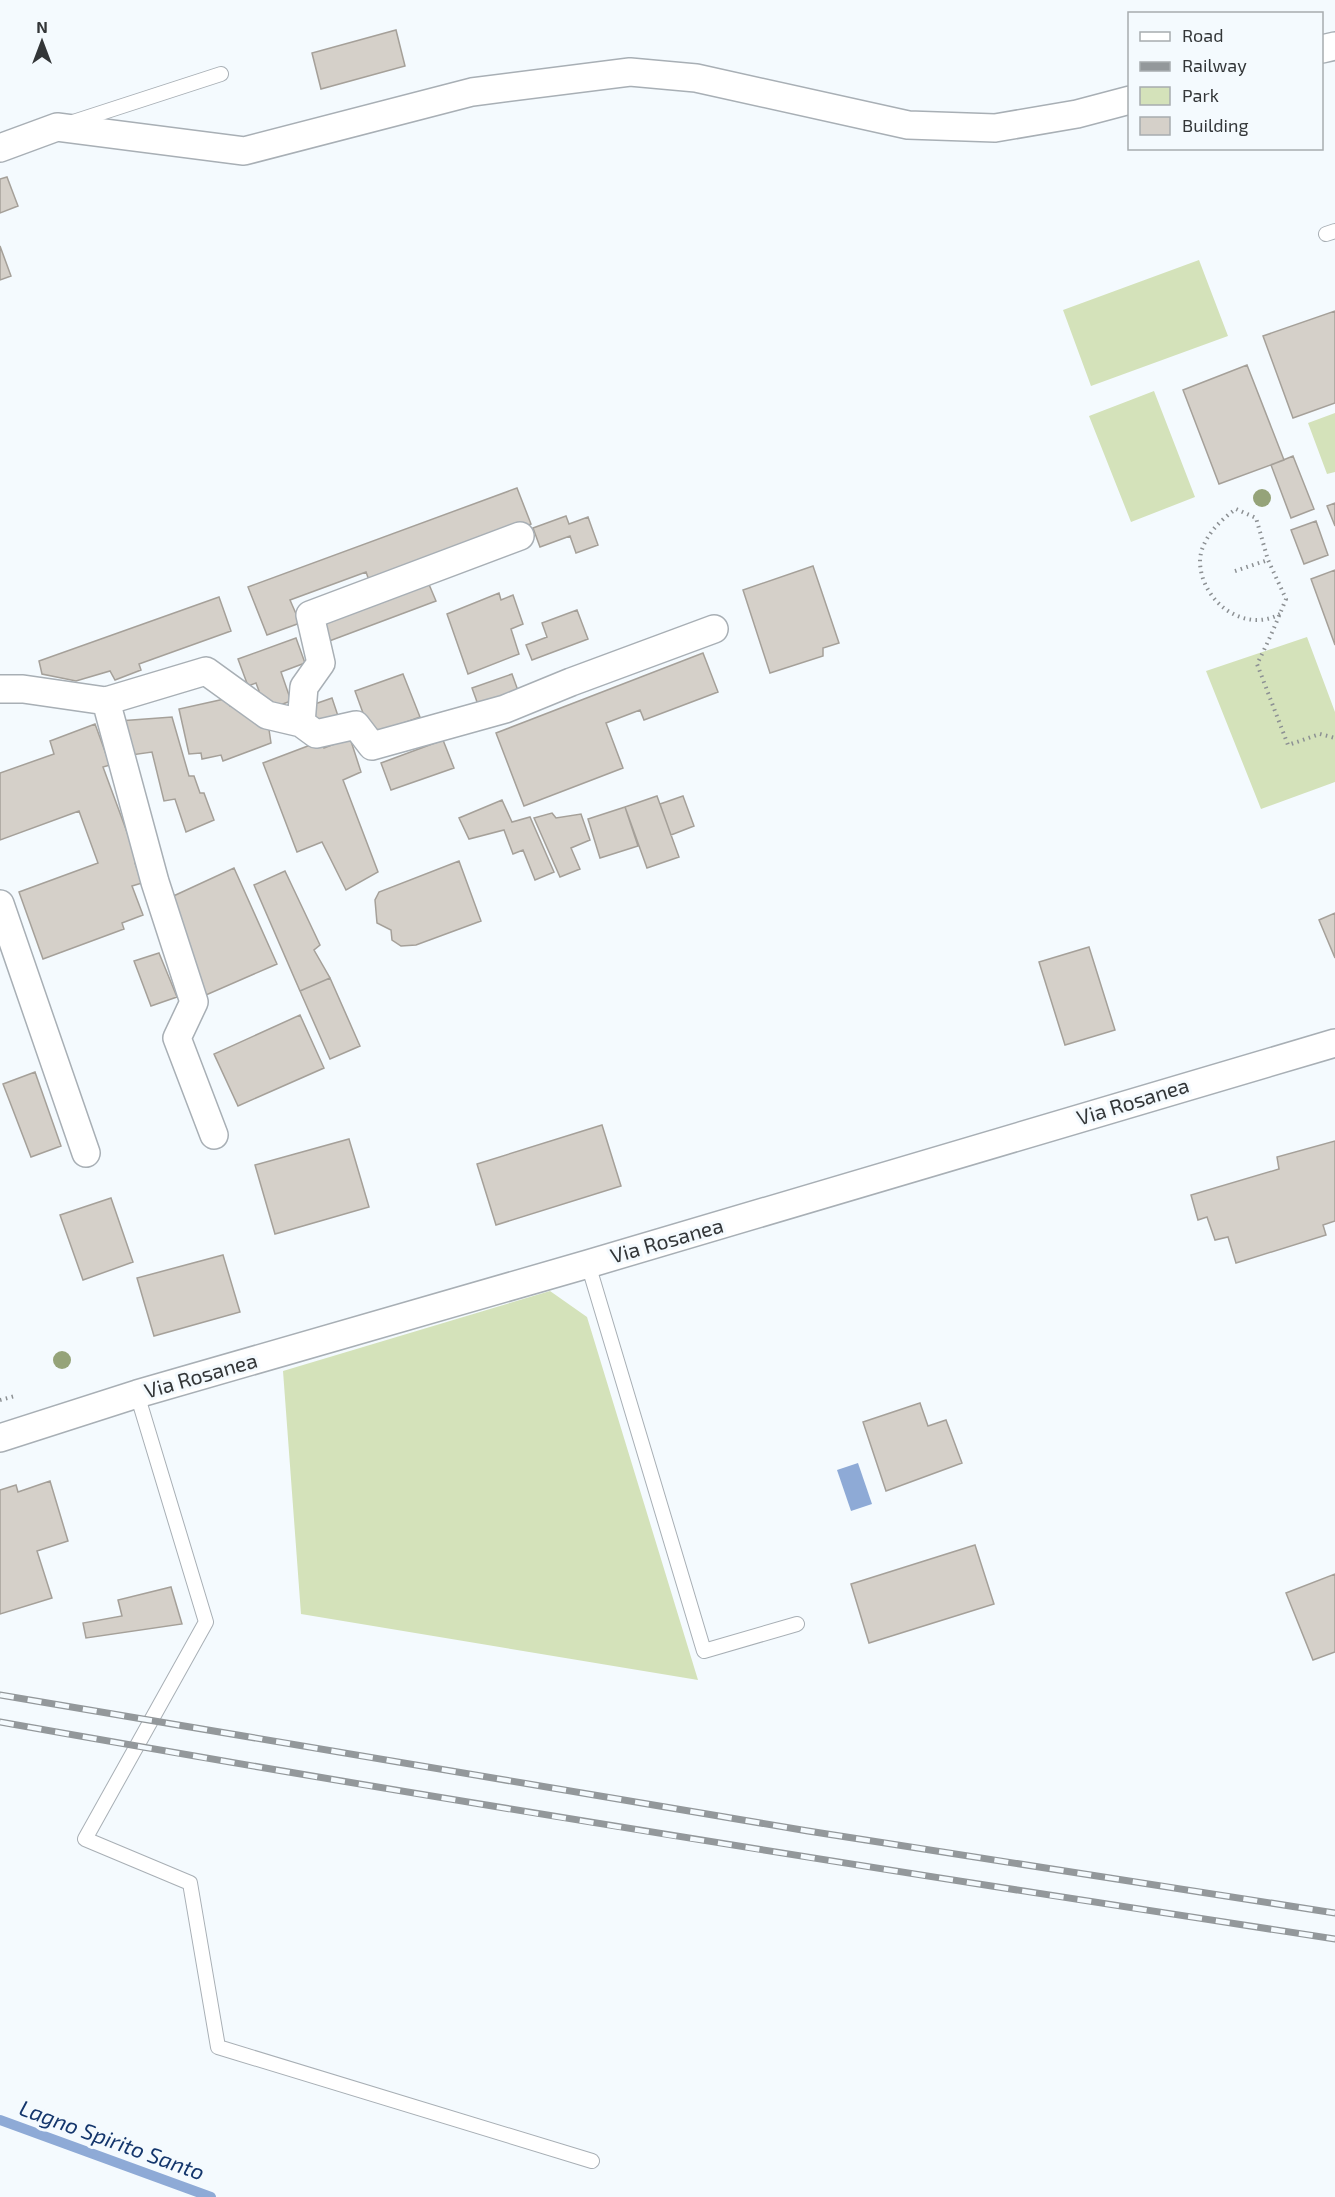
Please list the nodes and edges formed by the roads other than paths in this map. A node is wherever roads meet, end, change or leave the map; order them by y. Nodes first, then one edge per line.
1 (221, 74) dead end
2 (1128, 101) edge
3 (57, 127) junction
4 (0, 148) edge
5 (520, 536) dead end
6 (714, 629) dead end
7 (0, 689) edge
8 (106, 701) junction
9 (301, 723) junction
10 (0, 904) edge
11 (1335, 1043) edge
12 (214, 1135) dead end
13 (86, 1153) dead end
14 (588, 1264) junction
15 (137, 1394) junction
16 (0, 1438) edge
17 (797, 1624) dead end
18 (591, 2161) dead end

1 - 3 lane
2 - 3 street
3 - 4 street
5 - 9 street
6 - 9 street
7 - 8 street
8 - 9 street
8 - 12 street
10 - 13 street
11 - 14 street, Via Rosanea
14 - 15 street, Via Rosanea
14 - 17 lane
15 - 16 street, Via Rosanea
15 - 18 lane

